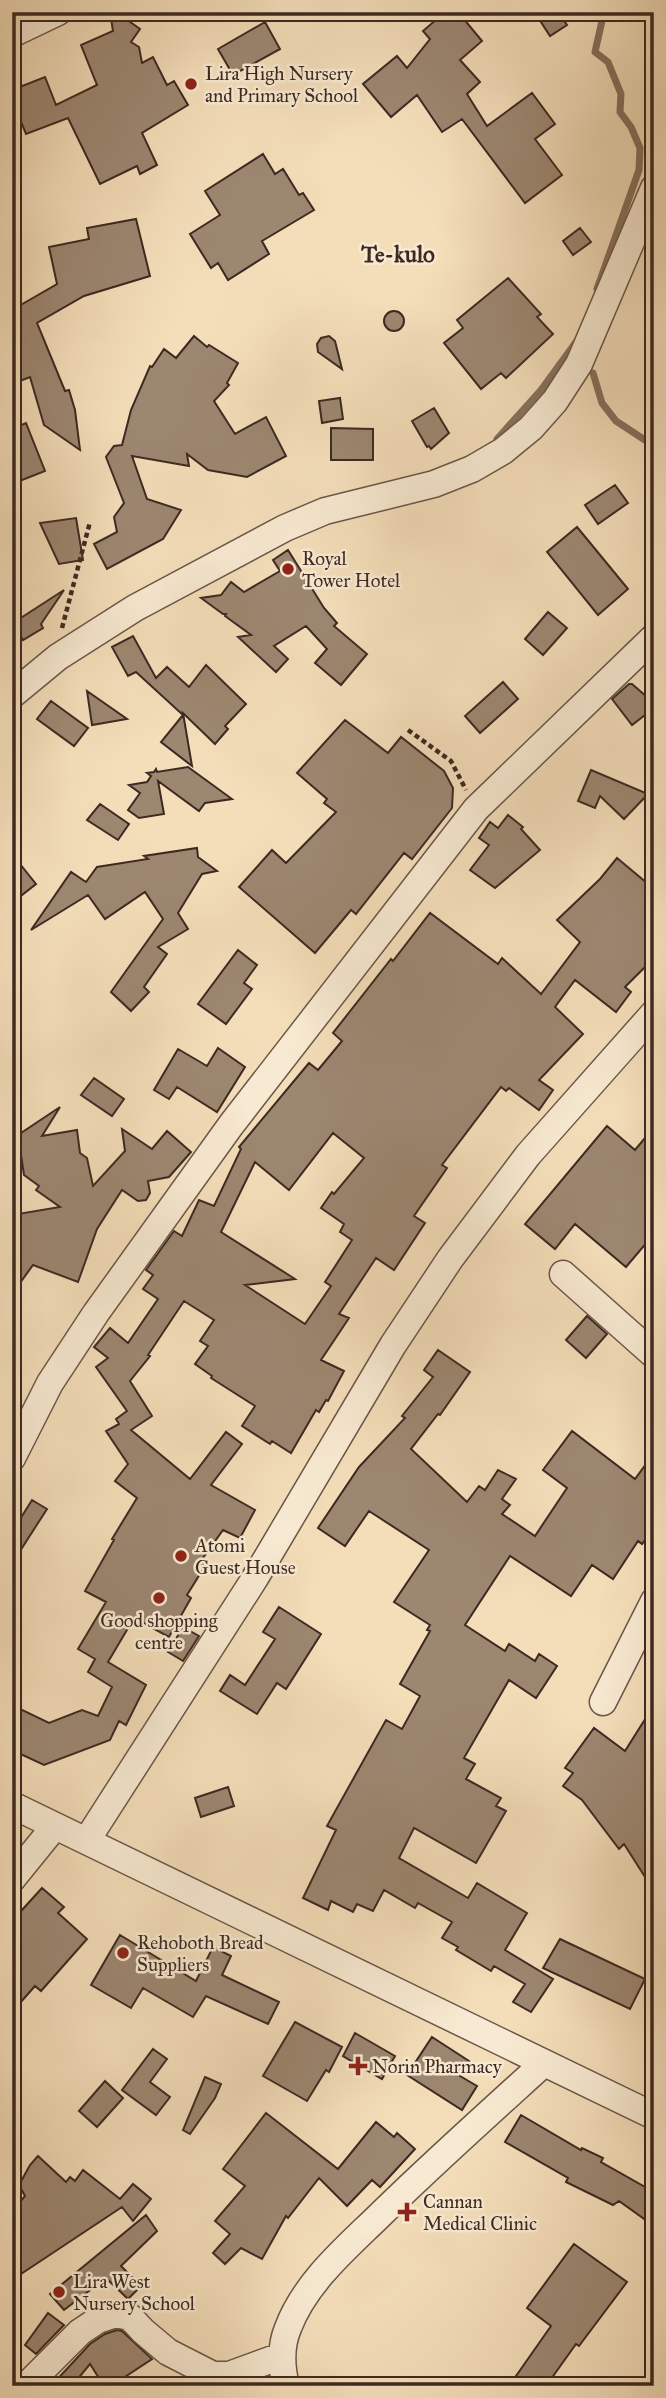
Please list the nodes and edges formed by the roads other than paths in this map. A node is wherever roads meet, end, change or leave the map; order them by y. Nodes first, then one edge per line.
1 (58, 12) edge
2 (12, 34) edge
3 (654, 188) edge
4 (654, 638) edge
5 (12, 695) edge
6 (654, 1013) edge
7 (563, 1274) dead end
8 (654, 1356) edge
9 (12, 1458) edge
10 (654, 1601) edge
11 (603, 1702) dead end
12 (12, 1805) edge
13 (55, 1826) junction
14 (87, 1840) junction
15 (12, 1879) edge
16 (543, 2064) junction
17 (654, 2116) edge
18 (281, 2356) junction
19 (26, 2386) edge
20 (286, 2386) edge

1 - 2 street
3 - 5 street
4 - 9 street
6 - 14 street
7 - 8 street
10 - 11 street
12 - 13 street
13 - 14 street
13 - 15 street
14 - 16 street
16 - 17 street
16 - 18 street
18 - 19 street
18 - 20 street

